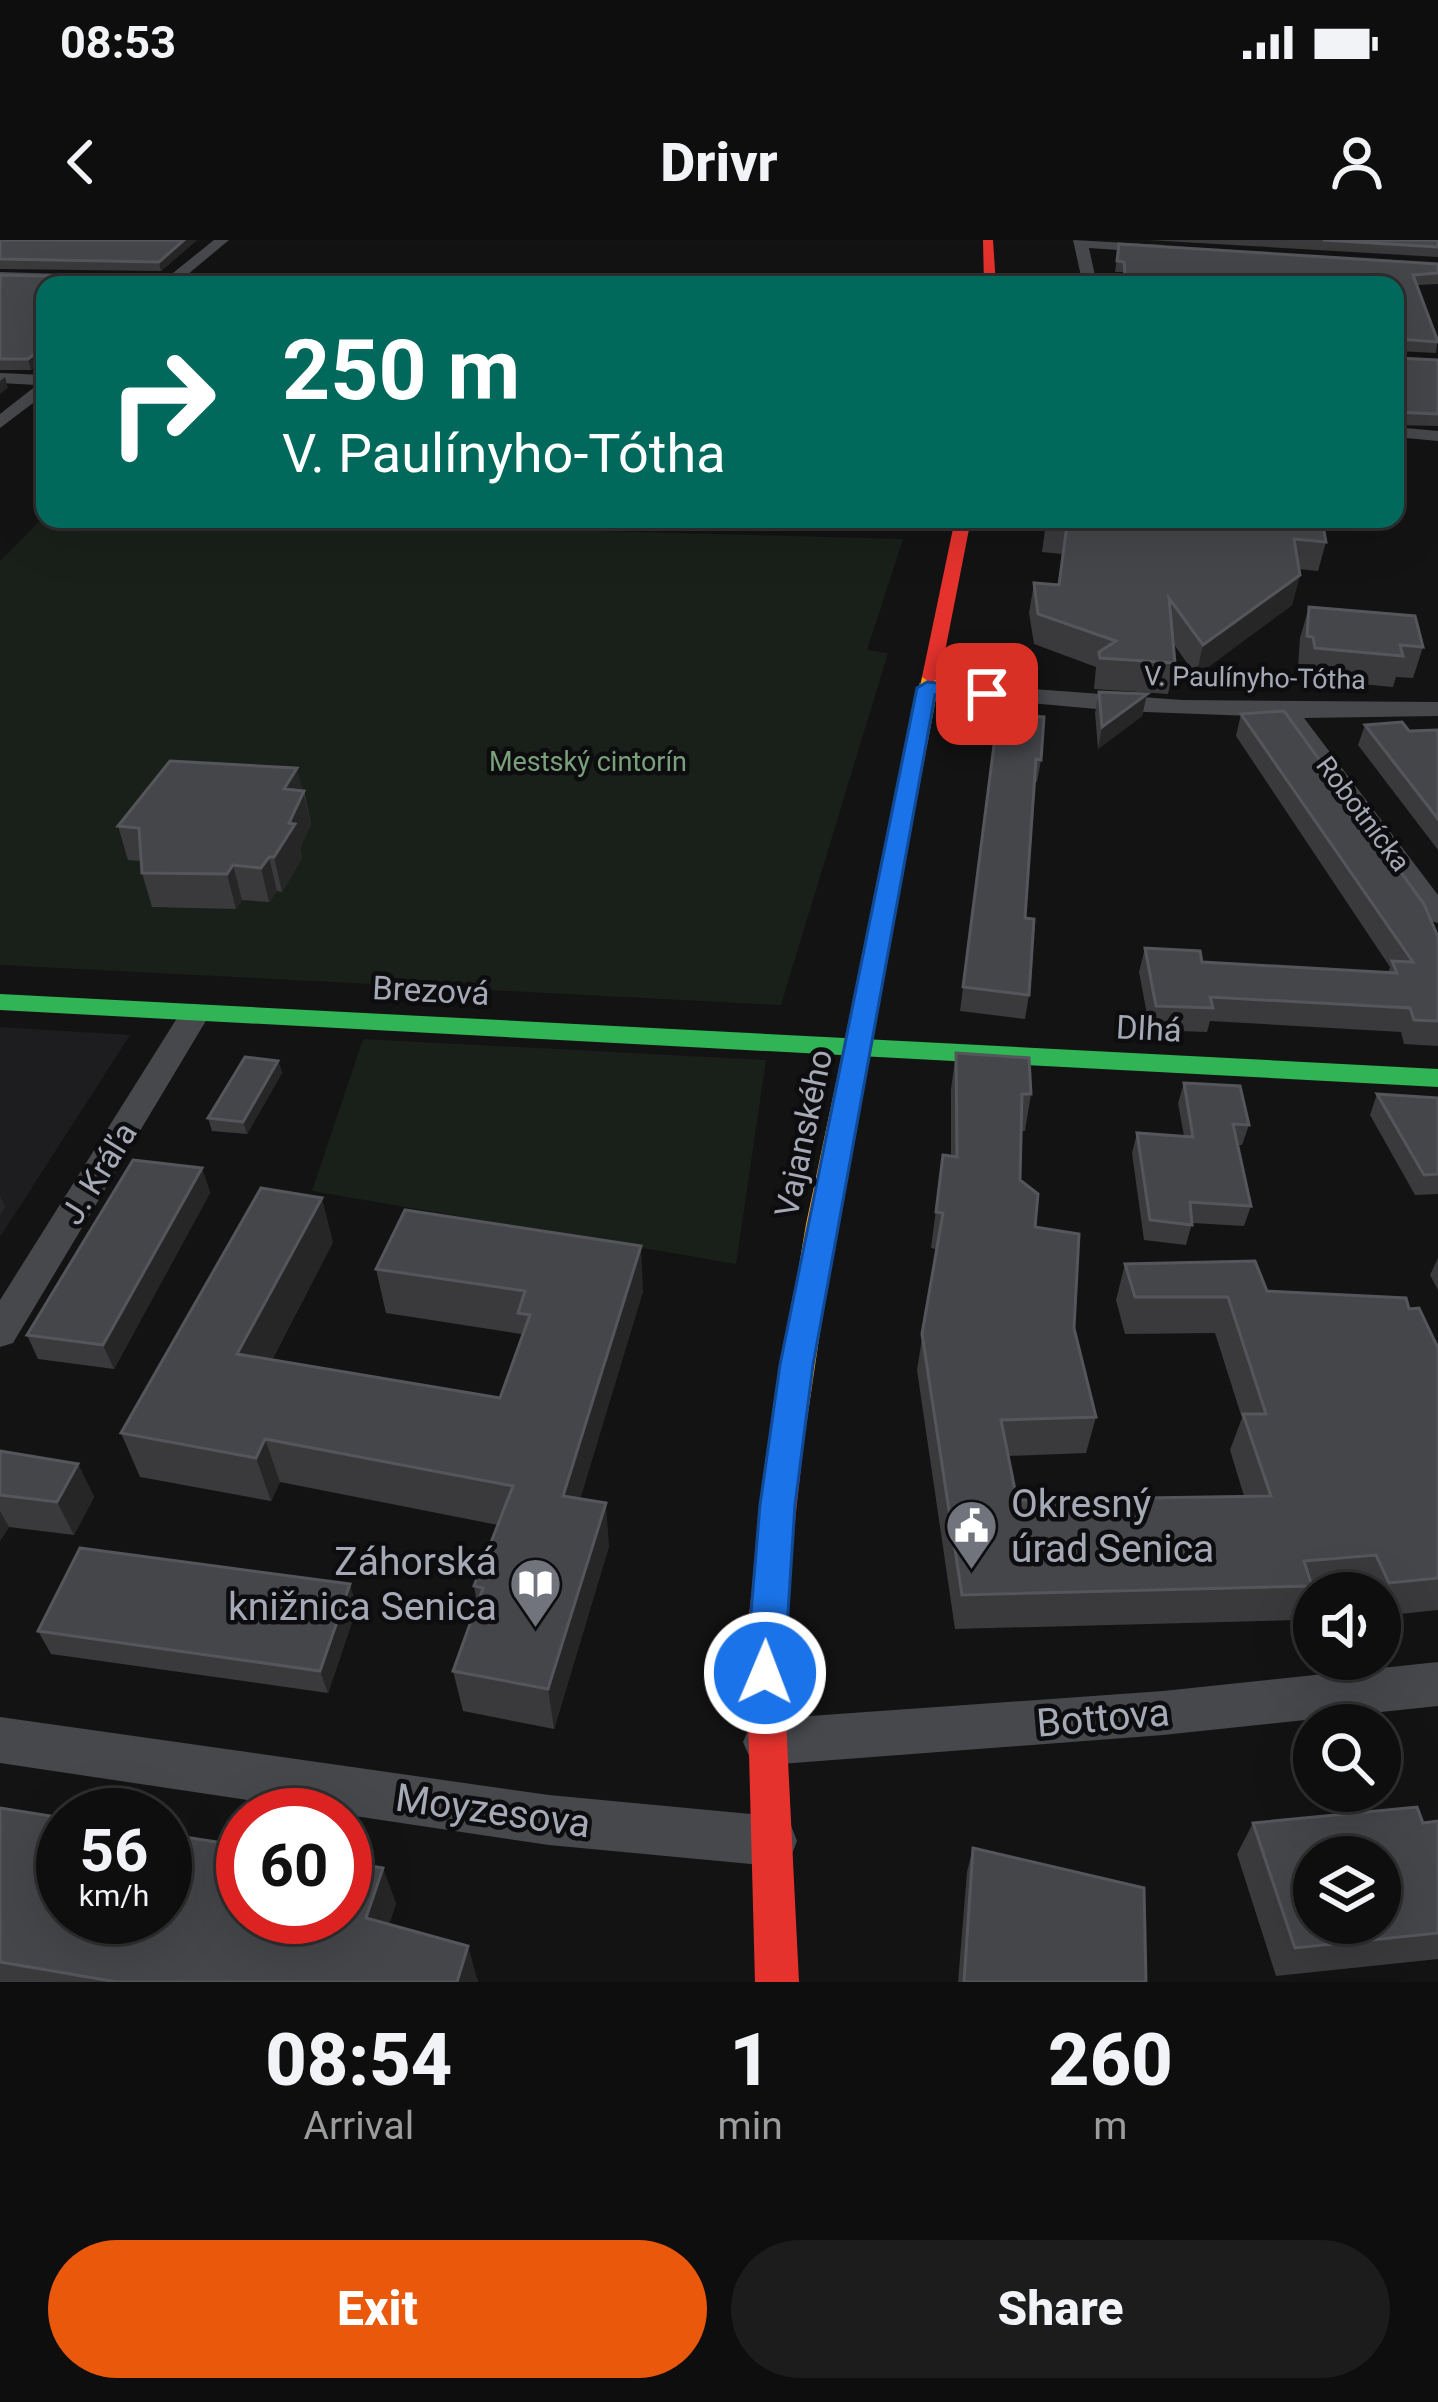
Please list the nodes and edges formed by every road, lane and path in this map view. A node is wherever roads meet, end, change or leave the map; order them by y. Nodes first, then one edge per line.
1 (222, 240) edge
2 (988, 240) edge
3 (1080, 242) edge
4 (1184, 250) edge
5 (0, 276) edge
6 (177, 276) edge
7 (990, 276) edge
8 (1088, 276) edge
9 (36, 278) edge
10 (0, 378) edge
11 (36, 382) edge
12 (36, 391) edge
13 (0, 423) edge
14 (1404, 434) edge
15 (1438, 436) edge
16 (961, 528) edge
17 (927, 688) junction
18 (1438, 710) edge
19 (1289, 714) junction
20 (1438, 914) edge
21 (0, 1002) edge
22 (195, 1014) junction
23 (857, 1048) junction
24 (1438, 1078) edge
25 (0, 1332) edge
26 (1438, 1684) edge
27 (0, 1739) edge
28 (767, 1742) junction
29 (772, 1840) junction
30 (777, 1982) edge

1 - 6 street
2 - 7 main road
3 - 4 street
3 - 8 street
5 - 9 street
10 - 11 street
12 - 13 street
14 - 15 street
16 - 17 main road, Vajanského
17 - 19 street, V. Paulínyho-Tótha
17 - 23 main road, Vajanského
18 - 19 street, V. Paulínyho-Tótha
19 - 20 street, Robotnícka
21 - 22 main road, Brezová
22 - 23 main road, Brezová
22 - 25 street, J. Kráľa
23 - 24 main road, Dlhá
23 - 28 main road, Vajanského
26 - 28 street, Bottova
27 - 29 street, Moyzesova
28 - 29 main road, Vajanského
29 - 30 main road, Vajanského

